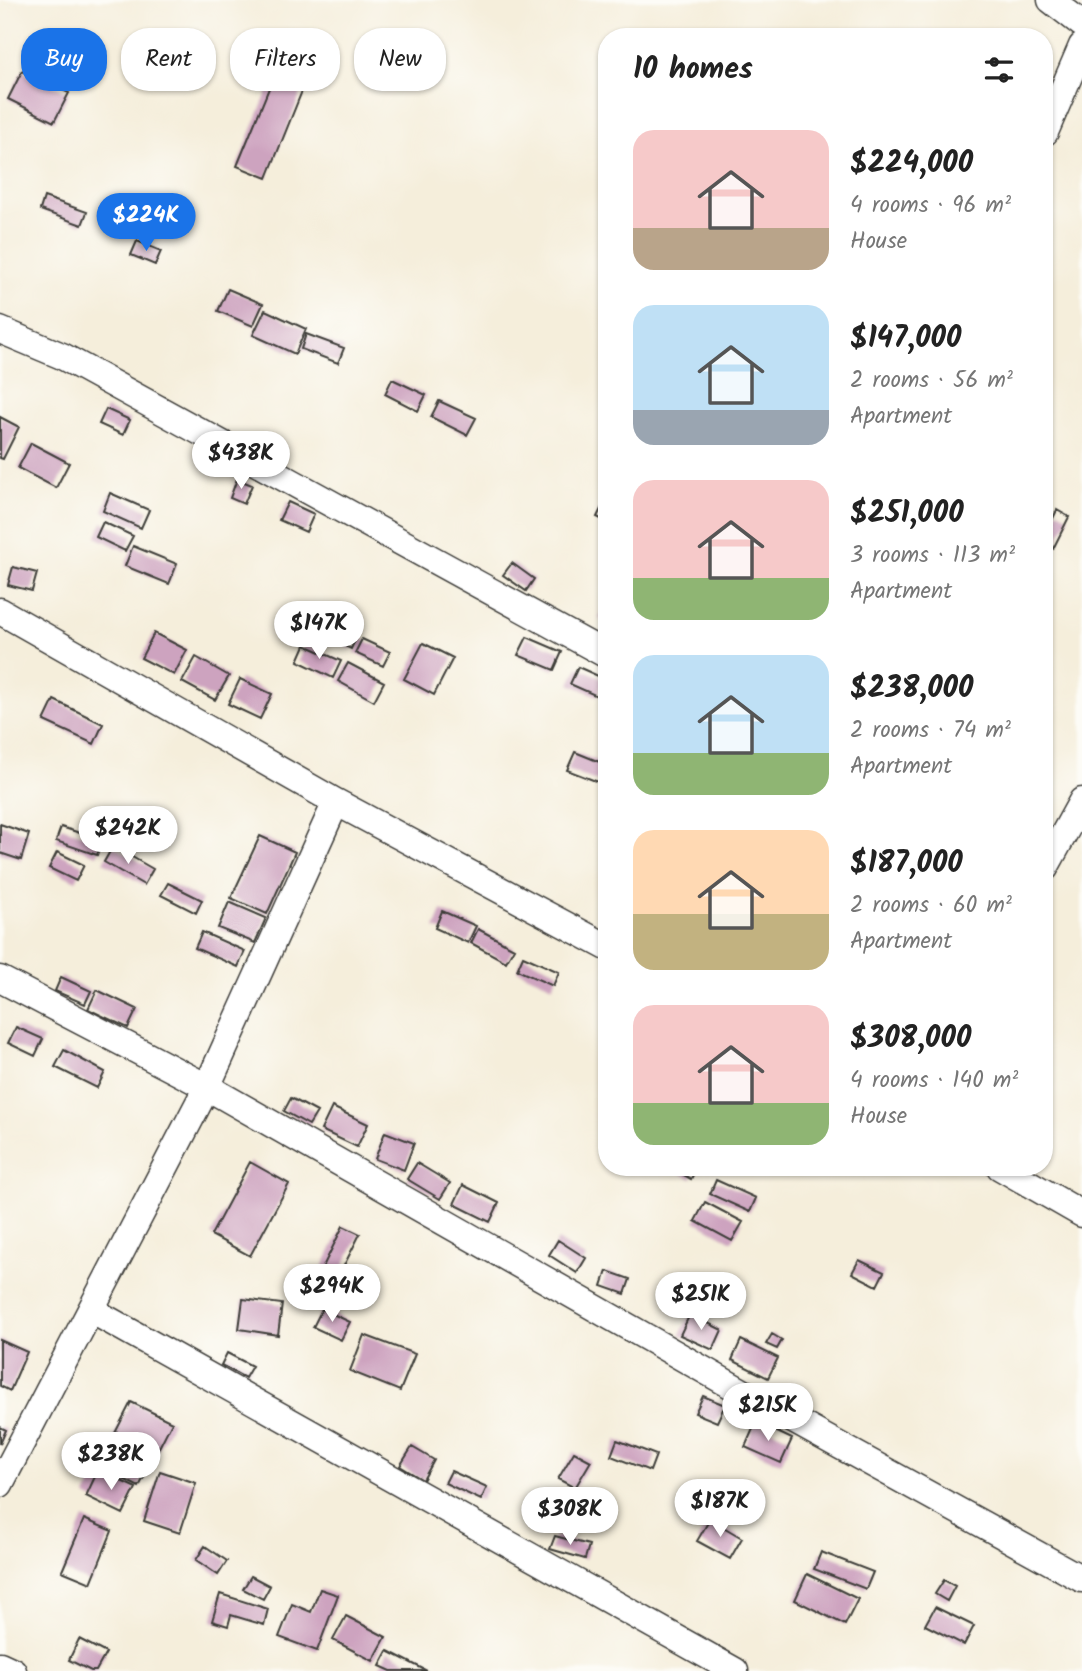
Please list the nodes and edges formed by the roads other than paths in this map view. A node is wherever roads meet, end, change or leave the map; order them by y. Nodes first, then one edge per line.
1 (1051, 0) edge
2 (1082, 24) edge
3 (1082, 46) edge
4 (1053, 113) edge
5 (0, 330) edge
6 (0, 611) edge
7 (598, 650) edge
8 (1082, 801) edge
9 (336, 802) junction
10 (1053, 854) edge
11 (598, 942) edge
12 (0, 979) edge
13 (207, 1087) junction
14 (1016, 1176) edge
15 (1082, 1214) edge
16 (90, 1310) junction
17 (0, 1484) edge
18 (1082, 1579) edge
19 (0, 1665) edge
20 (13, 1671) edge
21 (735, 1671) edge

1 - 2 street
3 - 4 street
5 - 7 street
6 - 9 street
8 - 10 street
9 - 11 street
9 - 13 street
12 - 13 street
13 - 16 street
13 - 18 street
14 - 15 street
16 - 17 street
16 - 21 street
19 - 20 street

